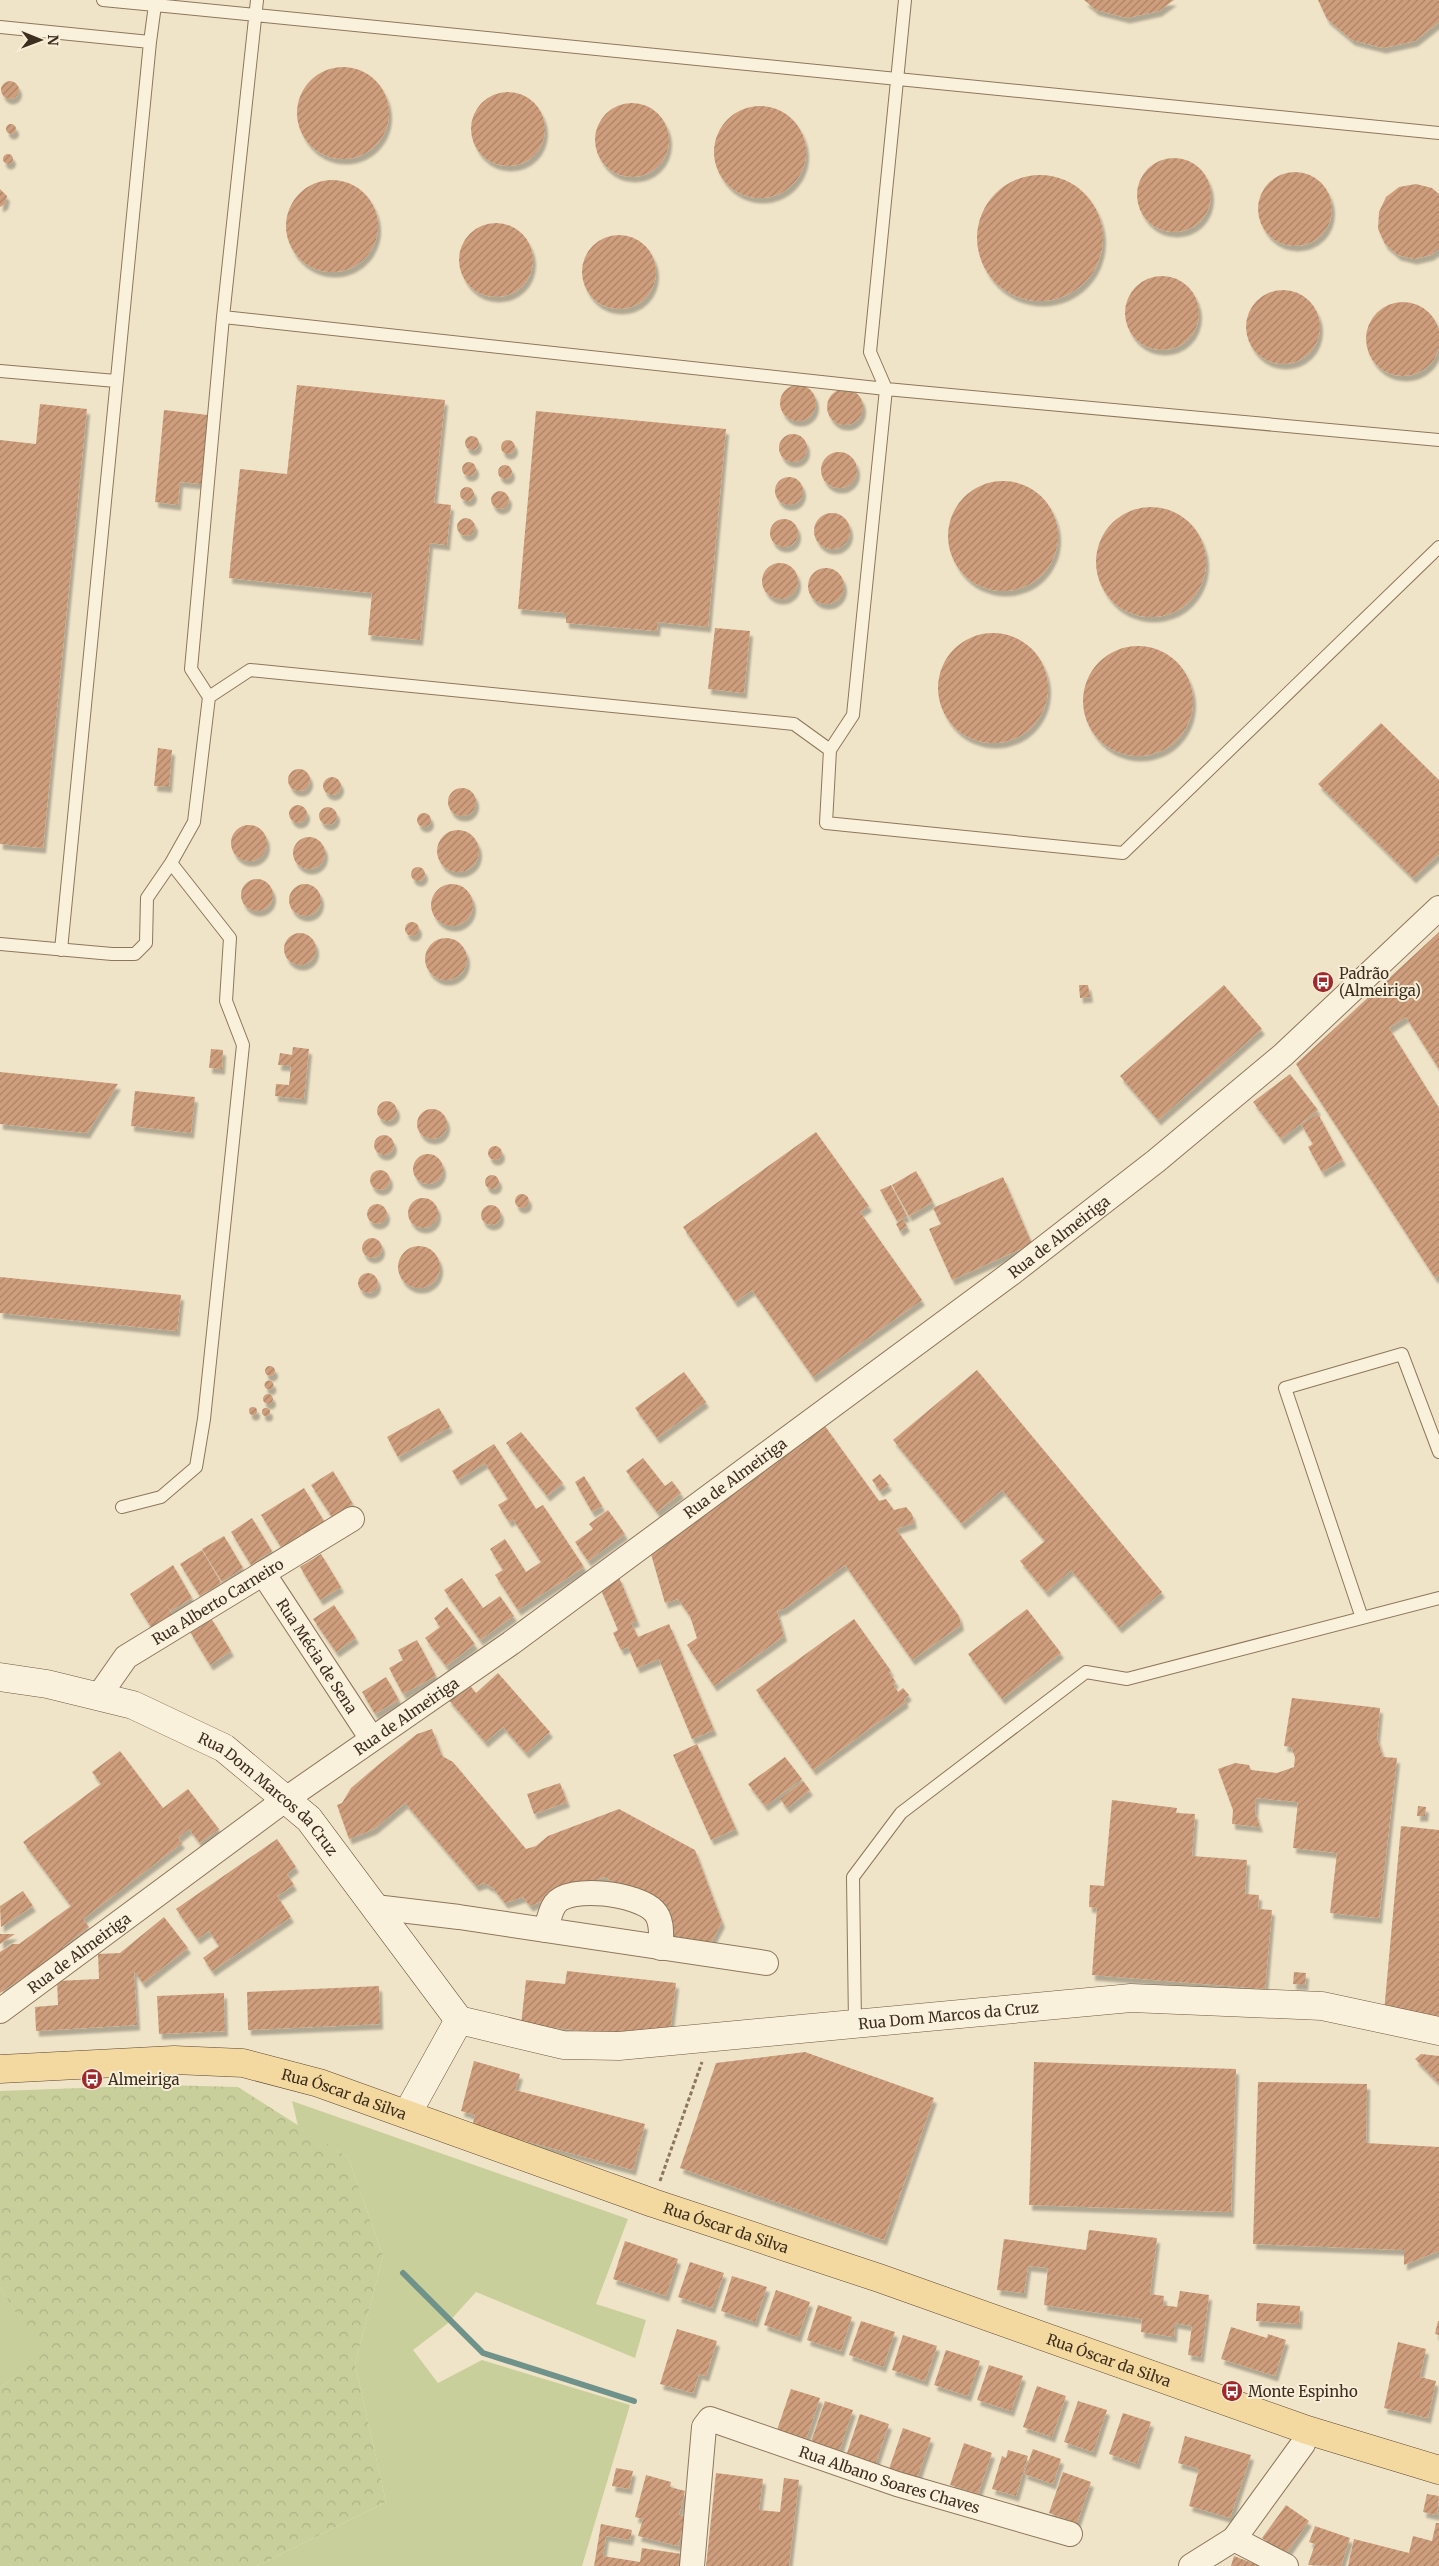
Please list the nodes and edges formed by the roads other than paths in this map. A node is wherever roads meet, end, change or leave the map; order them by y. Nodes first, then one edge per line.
1 (103, 0) edge
2 (257, 0) edge
3 (905, 0) edge
4 (154, 5) junction
5 (256, 16) junction
6 (0, 27) edge
7 (150, 42) junction
8 (896, 79) junction
9 (1439, 133) edge
10 (224, 317) junction
11 (0, 371) edge
12 (116, 381) junction
13 (886, 389) junction
14 (1439, 440) edge
15 (1439, 547) edge
16 (209, 697) junction
17 (830, 750) junction
18 (171, 863) junction
19 (1439, 908) edge
20 (0, 944) edge
21 (61, 950) junction
22 (1439, 1452) edge
23 (122, 1507) dead end
24 (352, 1519) dead end
25 (263, 1573) junction
26 (1439, 1598) edge
27 (1362, 1618) junction
28 (0, 1677) edge
29 (98, 1697) junction
30 (372, 1739) junction
31 (286, 1799) junction
32 (375, 1907) junction
33 (546, 1930) junction
34 (662, 1948) junction
35 (766, 1963) dead end
36 (0, 2011) edge
37 (460, 2020) junction
38 (855, 2024) junction
39 (1439, 2031) edge
40 (0, 2069) edge
41 (406, 2114) junction
42 (1307, 2430) junction
43 (1439, 2470) edge
44 (1070, 2534) dead end
45 (1234, 2539) junction
46 (692, 2566) edge
47 (1191, 2566) edge
48 (1286, 2566) edge

1 - 4 lane
2 - 5 lane
3 - 8 lane
4 - 5 lane
4 - 7 lane
5 - 8 lane
5 - 10 lane
6 - 7 lane
7 - 12 lane
8 - 9 lane
8 - 13 lane
10 - 13 lane
10 - 16 lane
11 - 12 lane
12 - 21 lane
13 - 14 lane
13 - 17 lane
15 - 17 lane
16 - 17 lane
16 - 18 lane
18 - 21 lane
18 - 23 lane
19 - 30 street, Rua de Almeiriga
20 - 21 lane
22 - 27 lane
24 - 25 street, Rua Alberto Carneiro
25 - 29 street, Rua Alberto Carneiro
25 - 30 street, Rua Mécia de Sena
26 - 27 lane
27 - 38 lane
28 - 29 street, Rua Dom Marcos da Cruz
29 - 31 street, Rua Dom Marcos da Cruz
30 - 31 street, Rua de Almeiriga
31 - 32 street, Rua Dom Marcos da Cruz
31 - 36 street, Rua de Almeiriga
32 - 33 street
32 - 37 street, Rua Dom Marcos da Cruz
33 - 34 street
33 - 34 street
34 - 35 street
37 - 38 street, Rua Dom Marcos da Cruz
37 - 41 street
38 - 39 street, Rua Dom Marcos da Cruz
40 - 41 main road, Rua Óscar da Silva
41 - 42 main road, Rua Óscar da Silva
42 - 43 main road, Rua Óscar da Silva
42 - 45 street
44 - 46 street, Rua Albano Soares Chaves
45 - 47 street
45 - 48 street

